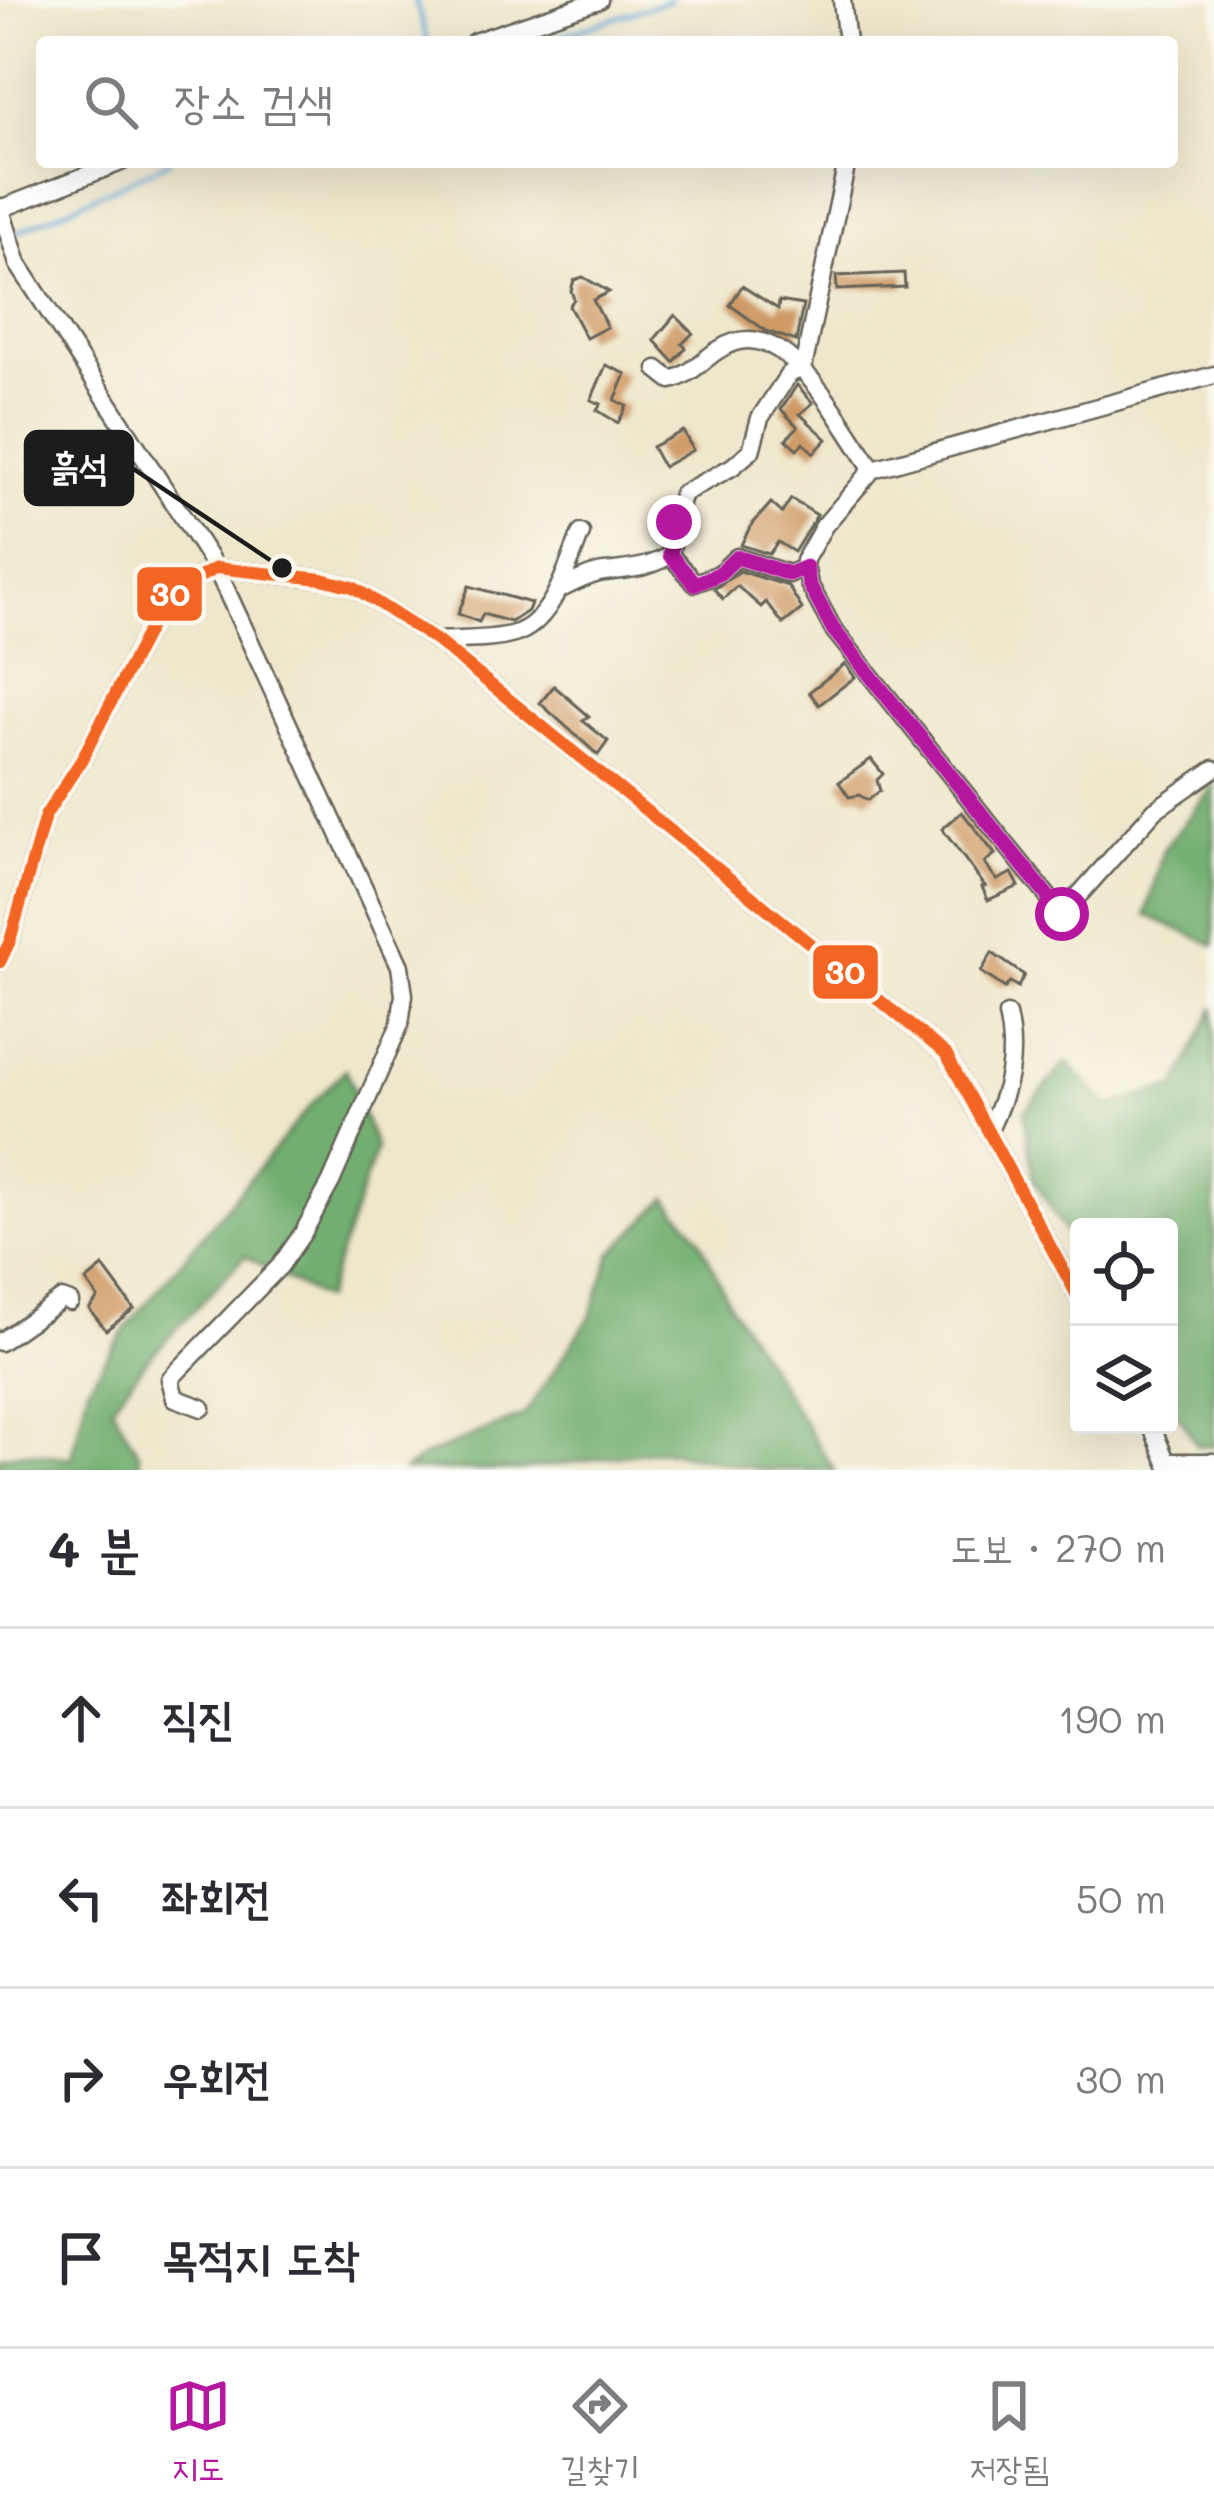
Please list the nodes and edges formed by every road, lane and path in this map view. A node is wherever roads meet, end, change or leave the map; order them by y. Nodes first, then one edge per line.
1 (599, 0) edge
2 (842, 0) edge
3 (491, 36) edge
4 (846, 36) edge
5 (106, 168) edge
6 (846, 168) edge
7 (1, 211) edge
8 (15, 256) junction
9 (0, 274) edge
10 (803, 368) junction
11 (657, 369) dead end
12 (1214, 375) edge
13 (873, 470) junction
14 (580, 533) dead end
15 (670, 555) junction
16 (806, 567) junction
17 (216, 568) junction
18 (557, 591) junction
19 (437, 641) junction
20 (1214, 769) edge
21 (0, 962) edge
22 (1006, 1015) dead end
23 (990, 1128) junction
24 (1070, 1281) edge
25 (70, 1302) dead end
26 (0, 1342) edge
27 (202, 1408) dead end
28 (1155, 1434) edge
29 (1214, 1462) edge
30 (1169, 1466) edge

1 - 3 street
2 - 4 street
5 - 7 street
6 - 10 street
7 - 8 street
8 - 9 street
8 - 17 street
10 - 11 street
10 - 13 street
10 - 15 street
12 - 13 street
13 - 16 street
14 - 18 street
15 - 16 street
15 - 18 street
16 - 20 street
17 - 19 street
17 - 21 street
17 - 27 street
18 - 19 street
19 - 23 street
22 - 23 street
23 - 24 street
25 - 26 street
28 - 30 street
29 - 30 street

